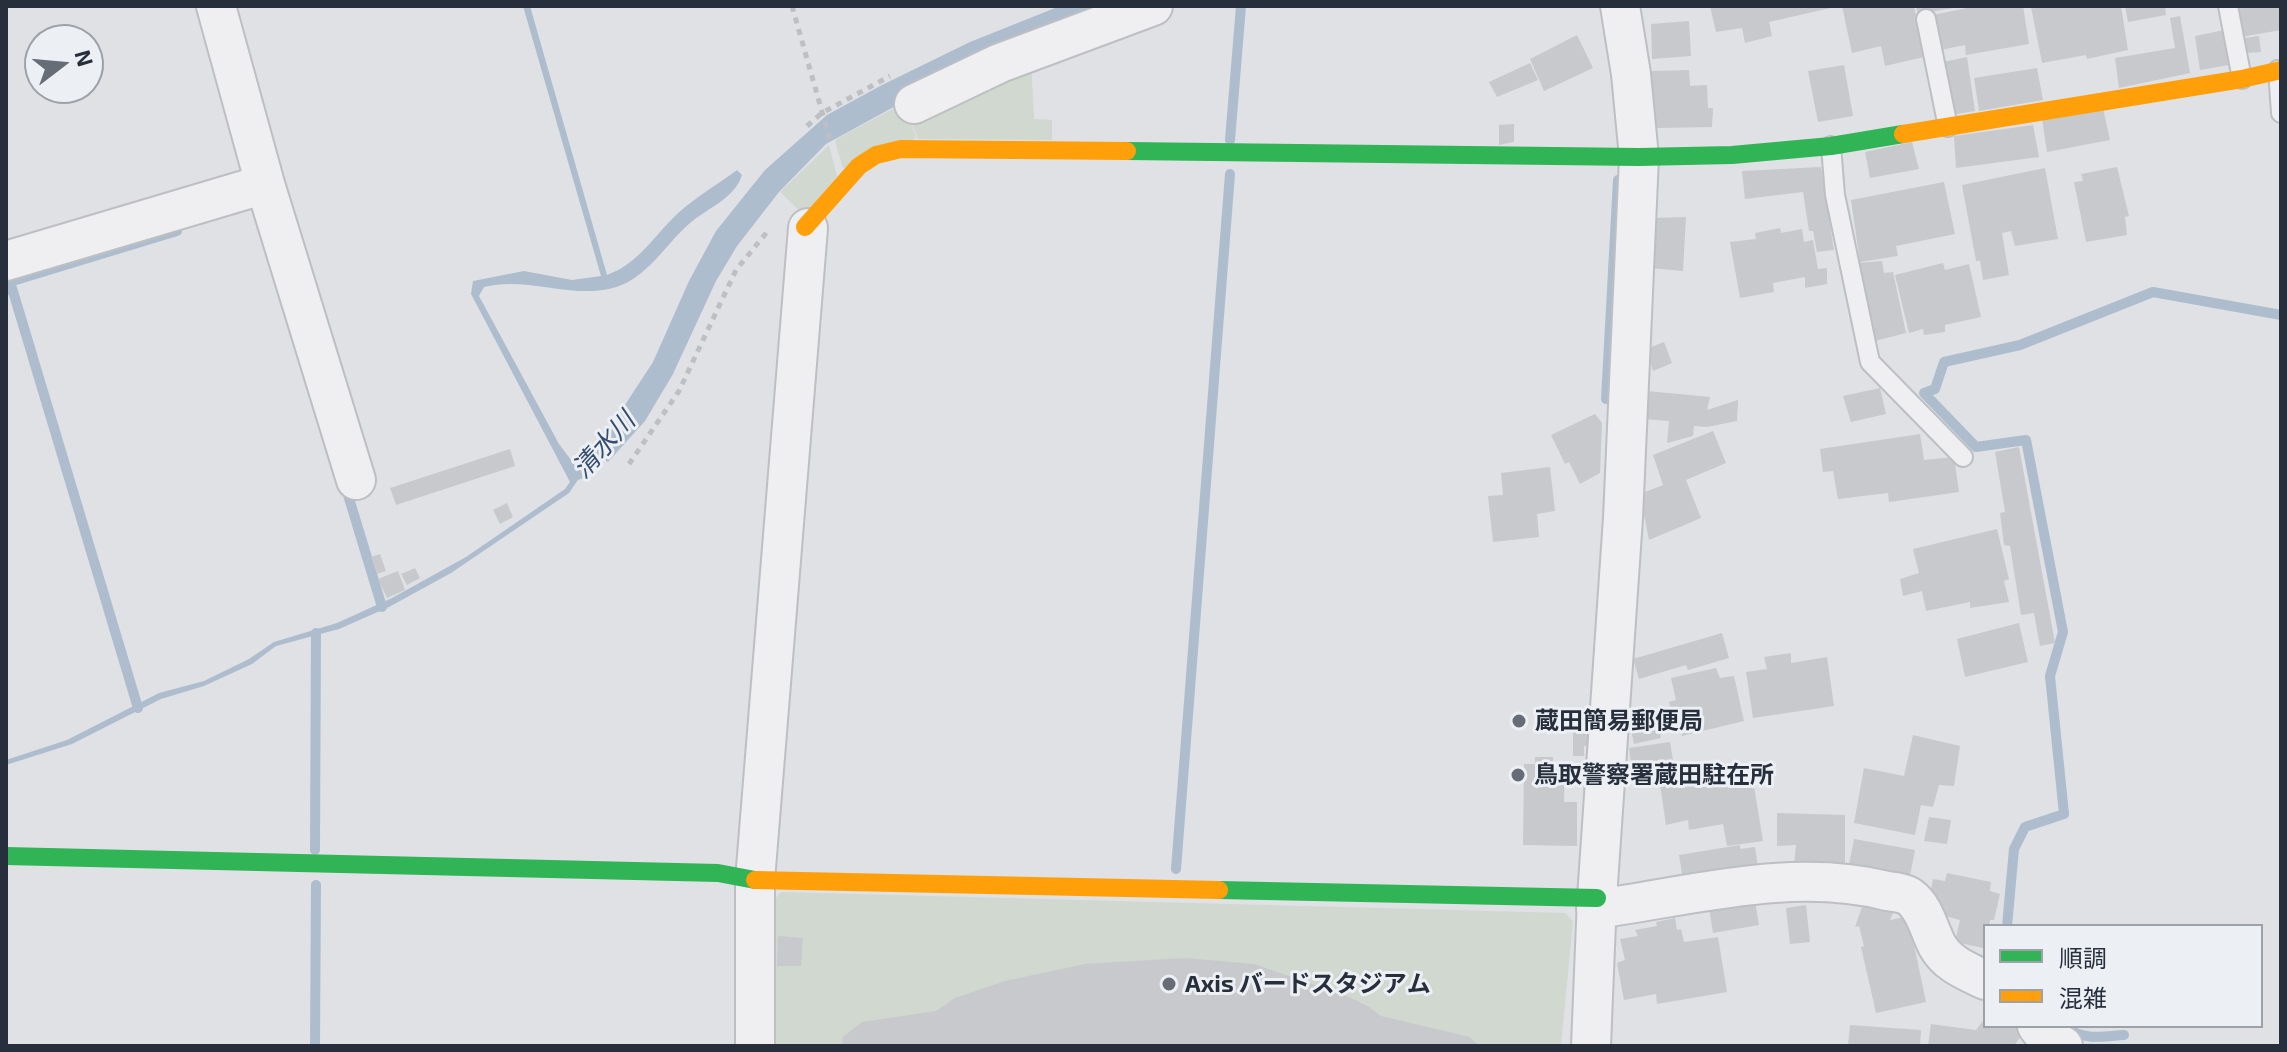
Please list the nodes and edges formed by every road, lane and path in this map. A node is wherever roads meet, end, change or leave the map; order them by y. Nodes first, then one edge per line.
1 (216, 6) edge
2 (792, 6) edge
3 (1153, 6) edge
4 (1620, 6) edge
5 (2228, 6) edge
6 (1926, 19) dead end
7 (2280, 70) edge
8 (2242, 79) junction
9 (914, 104) dead end
10 (2281, 113) edge
11 (1948, 127) junction
12 (832, 146) dead end
13 (1831, 146) junction
14 (1639, 157) junction
15 (265, 184) junction
16 (807, 228) junction
17 (6, 261) edge
18 (1963, 457) dead end
19 (629, 464) dead end
20 (356, 480) dead end
21 (6, 856) edge
22 (755, 880) junction
23 (1596, 904) junction
24 (1983, 979) edge
25 (2039, 1028) edge
26 (755, 1046) edge
27 (1591, 1046) edge
28 (2063, 1046) edge

1 - 15 street
2 - 12 path
3 - 9 street
4 - 14 street
5 - 8 lane
6 - 11 lane
7 - 8 street
7 - 10 lane
8 - 11 street
11 - 13 street
13 - 14 street
13 - 18 lane
14 - 16 street
14 - 23 street
15 - 17 street
15 - 20 street
16 - 19 path
16 - 22 street
21 - 22 street
22 - 23 street
22 - 26 street
23 - 24 street
23 - 27 street
25 - 28 street

